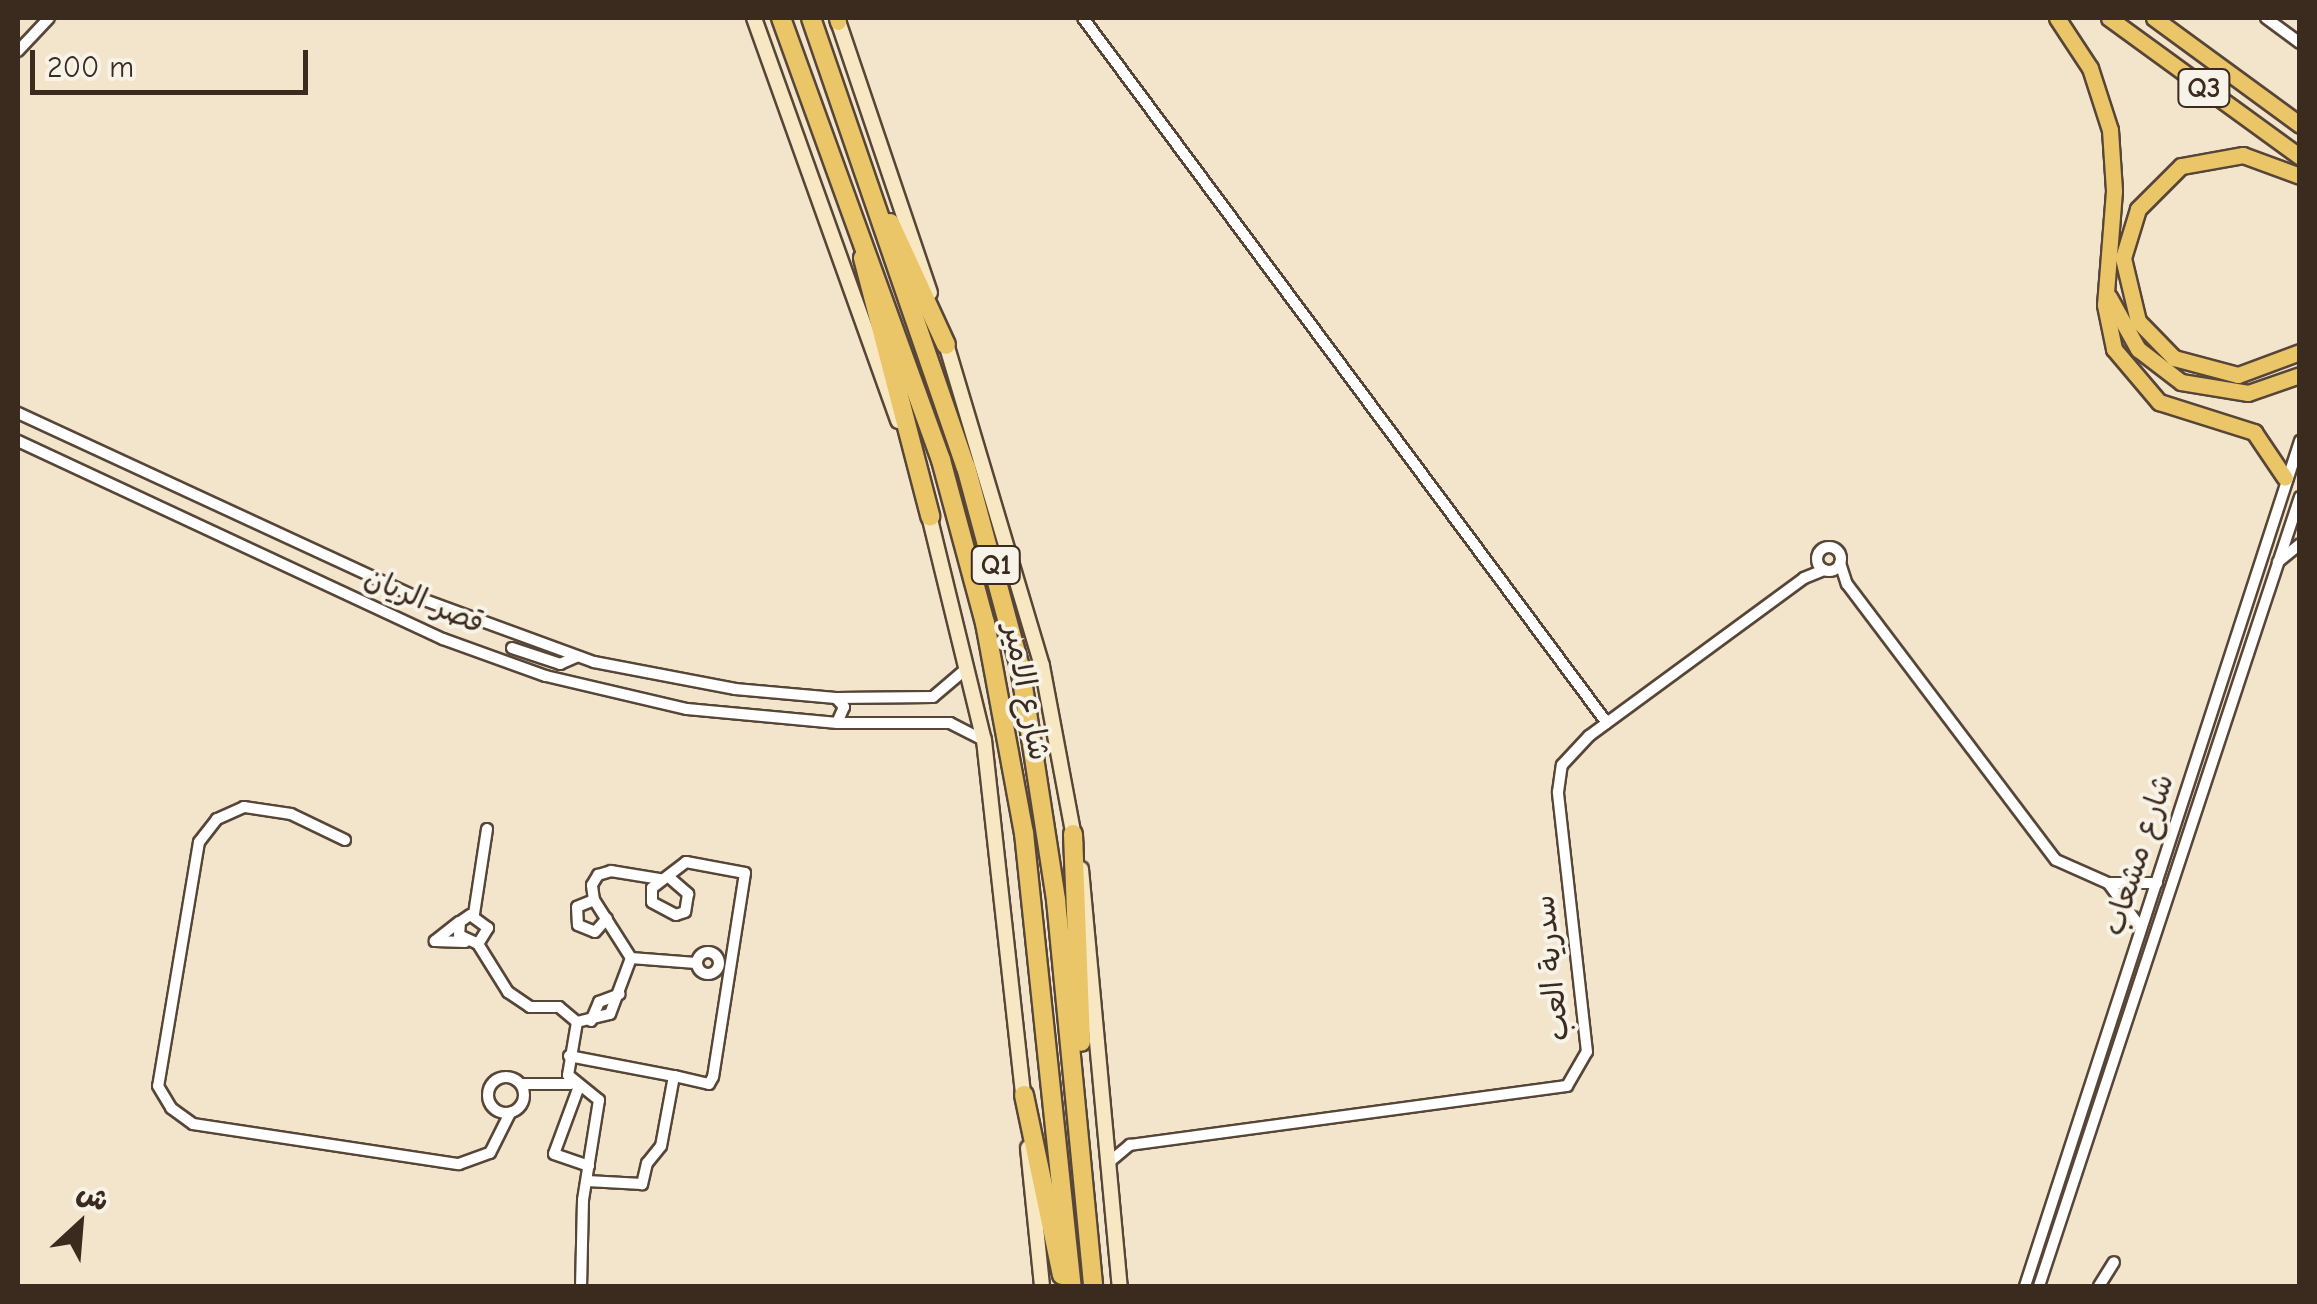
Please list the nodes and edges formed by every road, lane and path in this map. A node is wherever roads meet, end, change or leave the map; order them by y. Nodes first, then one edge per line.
1 (49, 18) edge
2 (754, 18) edge
3 (781, 18) edge
4 (811, 18) edge
5 (1084, 18) edge
6 (2057, 18) edge
7 (2068, 18) edge
8 (2109, 18) edge
9 (2154, 18) edge
10 (2266, 18) edge
11 (837, 19) edge
12 (2300, 42) edge
13 (18, 51) edge
14 (2105, 107) junction
15 (2300, 123) edge
16 (854, 157) junction
17 (2300, 157) edge
18 (2300, 176) edge
19 (864, 243) junction
20 (2106, 289) junction
21 (946, 345) junction
22 (2300, 352) edge
23 (2300, 375) edge
24 (18, 413) edge
25 (18, 441) edge
26 (2300, 441) edge
27 (2285, 478) junction
28 (2299, 498) edge
29 (2300, 508) edge
30 (930, 516) junction
31 (2300, 544) edge
32 (1816, 560) junction
33 (2274, 566) junction
34 (1831, 568) junction
35 (1804, 578) junction
36 (513, 642) junction
37 (968, 658) junction
38 (510, 664) junction
39 (836, 698) junction
40 (837, 723) junction
41 (1607, 724) junction
42 (984, 740) junction
43 (488, 829) dead end
44 (1073, 834) junction
45 (345, 840) dead end
46 (2108, 883) junction
47 (2157, 883) junction
48 (594, 900) junction
49 (474, 914) junction
50 (607, 918) junction
51 (460, 922) junction
52 (2141, 928) junction
53 (464, 942) junction
54 (478, 944) junction
55 (631, 958) junction
56 (696, 963) dead end
57 (577, 1022) junction
58 (569, 1056) junction
59 (2095, 1069) junction
60 (2109, 1074) junction
61 (674, 1076) junction
62 (521, 1084) junction
63 (575, 1086) junction
64 (1024, 1095) junction
65 (510, 1112) junction
66 (1104, 1132) junction
67 (1079, 1137) junction
68 (1130, 1146) junction
69 (1107, 1165) junction
70 (589, 1166) junction
71 (586, 1180) junction
72 (2054, 1195) junction
73 (2068, 1199) junction
74 (2114, 1262) dead end
75 (581, 1286) edge
76 (1042, 1286) edge
77 (1069, 1286) edge
78 (1093, 1286) edge
79 (1120, 1286) edge
80 (2025, 1286) edge
81 (2039, 1286) edge
82 (2098, 1286) edge

1 - 13 street
2 - 30 main road, شارع الامير
3 - 19 highway, شارع الامير / Q1
4 - 16 highway, شارع الامير / Q1
5 - 41 street
6 - 14 main road
7 - 14 main road
8 - 17 main road, Q3
9 - 15 main road, Q3
10 - 12 street
11 - 21 main road, شارع الامير
14 - 20 main road
16 - 21 highway
16 - 67 highway, شارع الامير / Q1
18 - 22 main road
19 - 30 highway
19 - 77 highway, شارع الامير / Q1
20 - 23 main road
20 - 27 main road
21 - 44 main road, شارع الامير
24 - 36 street, قصر الريان
25 - 38 street, قصر الريان
26 - 27 street, شارع مشعاب
27 - 47 street, شارع مشعاب
28 - 29 street
28 - 33 street, شارع مشعاب
30 - 37 main road, شارع الامير
31 - 33 street
32 - 34 street
32 - 34 street
32 - 35 street, سدرية العب
33 - 60 street, شارع مشعاب
34 - 35 street, سدرية العب
34 - 46 street
35 - 41 street, سدرية العب
36 - 38 street
36 - 39 street, قصر الريان
37 - 39 street, قصر الريان
37 - 42 main road, شارع الامير
38 - 40 street, قصر الريان
39 - 40 street
40 - 42 street, قصر الريان
41 - 68 street, سدرية العب
42 - 64 main road, شارع الامير
43 - 49 street
44 - 66 main road, شارع الامير
44 - 67 highway
45 - 65 street
46 - 47 street
46 - 52 street
47 - 52 street, شارع مشعاب
48 - 50 street
48 - 50 street
48 - 61 street
49 - 51 street
49 - 54 street
50 - 55 street
51 - 53 street
51 - 53 street
52 - 59 street, شارع مشعاب
53 - 54 street
54 - 57 street
55 - 56 street
55 - 57 street
57 - 58 street
58 - 61 street
58 - 63 street
59 - 60 street
59 - 72 street, شارع مشعاب
60 - 73 street, شارع مشعاب
61 - 71 street
62 - 63 street
62 - 65 street
62 - 65 street
63 - 70 street
63 - 70 street
64 - 76 main road, شارع الامير
64 - 77 highway
66 - 68 street
66 - 69 main road, شارع الامير
67 - 78 highway, شارع الامير / Q1
68 - 69 street
69 - 79 main road, شارع الامير
70 - 71 street
71 - 75 street
72 - 73 street
72 - 80 street, شارع مشعاب
73 - 81 street, شارع مشعاب
74 - 82 street

